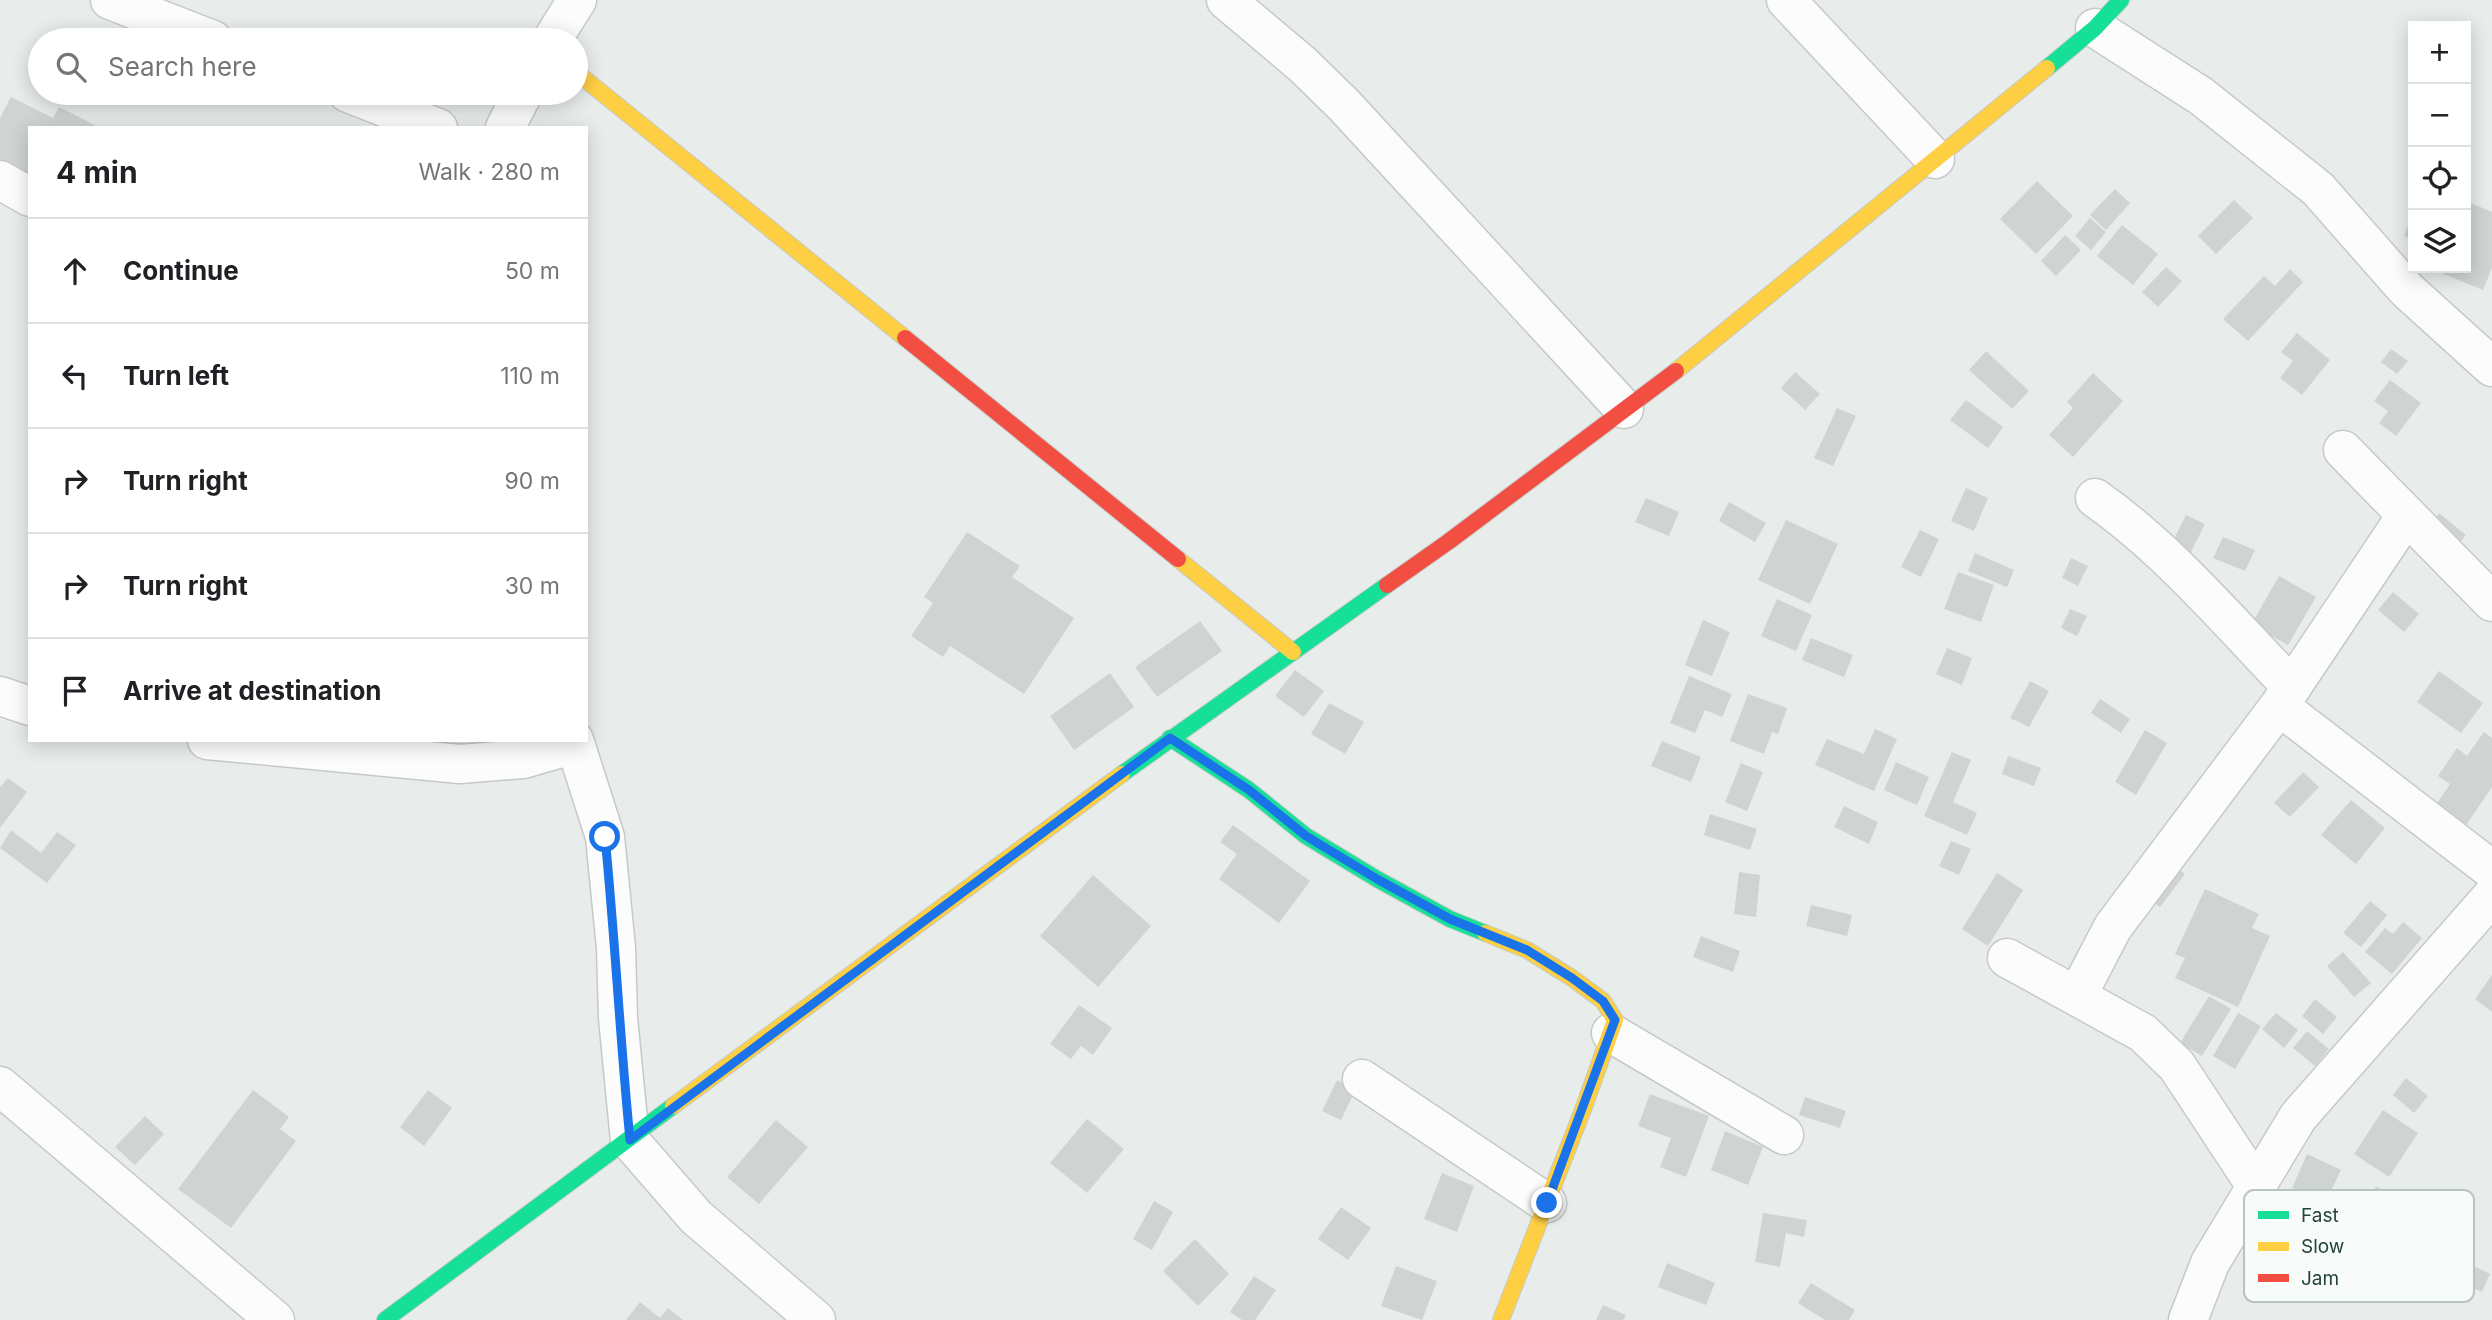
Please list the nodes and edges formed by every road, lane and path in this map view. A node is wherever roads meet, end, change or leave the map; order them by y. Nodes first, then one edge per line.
1 (110, 0) edge
2 (577, 0) edge
3 (1226, 0) edge
4 (1786, 0) edge
5 (2122, 0) edge
6 (183, 28) edge
7 (560, 28) edge
8 (2095, 28) junction
9 (588, 82) edge
10 (379, 105) edge
11 (517, 105) edge
12 (433, 126) edge
13 (506, 126) edge
14 (1935, 159) junction
15 (0, 180) edge
16 (28, 196) edge
17 (2492, 367) edge
18 (1624, 409) junction
19 (2343, 450) dead end
20 (2095, 498) dead end
21 (2406, 516) junction
22 (2492, 602) edge
23 (1293, 652) junction
24 (0, 696) edge
25 (2286, 696) junction
26 (28, 705) edge
27 (1170, 738) junction
28 (228, 742) edge
29 (574, 742) edge
30 (2492, 870) edge
31 (2492, 896) edge
32 (2007, 957) dead end
33 (2077, 996) junction
34 (1611, 1033) junction
35 (1362, 1079) dead end
36 (0, 1086) edge
37 (1784, 1135) dead end
38 (630, 1140) junction
39 (2256, 1186) junction
40 (2254, 1190) edge
41 (1547, 1203) junction
42 (2244, 1206) edge
43 (275, 1320) edge
44 (385, 1320) edge
45 (816, 1320) edge
46 (1501, 1320) edge
47 (2188, 1320) edge

1 - 6 street
2 - 7 street
3 - 18 street
4 - 14 street
5 - 8 street
8 - 14 street
8 - 17 street
9 - 23 street
10 - 12 street
11 - 13 street
14 - 18 street
15 - 16 street
18 - 23 street
19 - 21 street
20 - 25 street
21 - 22 street
21 - 25 street
23 - 27 street
24 - 26 street
25 - 30 street
25 - 33 street
27 - 34 street
27 - 38 street
28 - 29 street
29 - 38 street
31 - 39 street
32 - 33 street
33 - 39 street
34 - 37 street
34 - 41 street
35 - 41 street
36 - 43 street
38 - 44 street
38 - 45 street
39 - 40 street
41 - 46 street
42 - 47 street

